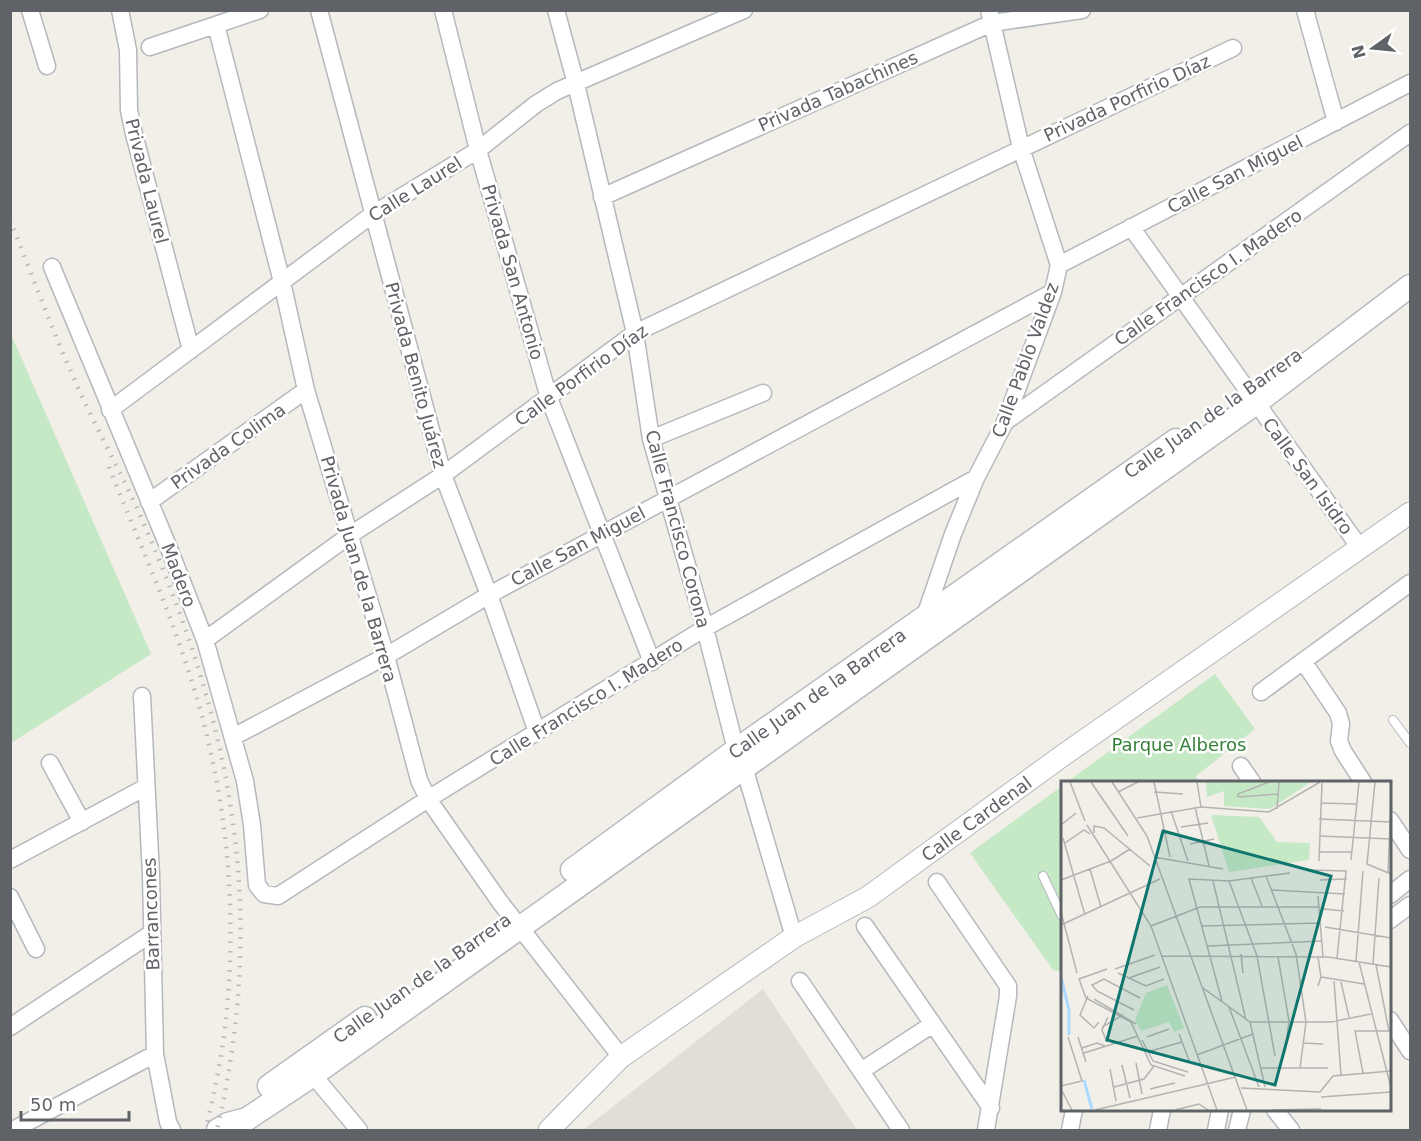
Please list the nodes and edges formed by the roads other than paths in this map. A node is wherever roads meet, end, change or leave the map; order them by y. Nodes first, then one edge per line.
1 (30, 10) edge
2 (120, 10) edge
3 (260, 10) edge
4 (319, 10) edge
5 (443, 10) edge
6 (556, 10) edge
7 (744, 10) edge
8 (1082, 10) edge
9 (1305, 10) edge
10 (990, 17) edge
11 (216, 25) junction
12 (150, 47) dead end
13 (1233, 48) dead end
14 (46, 66) dead end
15 (1410, 82) edge
16 (576, 84) junction
17 (1336, 122) junction
18 (1410, 133) edge
19 (1021, 148) junction
20 (478, 150) junction
21 (602, 197) junction
22 (373, 214) junction
23 (1131, 227) junction
24 (1059, 265) junction
25 (52, 267) dead end
26 (1410, 271) edge
27 (282, 282) junction
28 (1410, 286) edge
29 (1053, 292) junction
30 (1180, 297) junction
31 (635, 333) junction
32 (191, 350) junction
33 (306, 390) junction
34 (763, 393) dead end
35 (1251, 397) junction
36 (549, 398) junction
37 (110, 410) junction
38 (1005, 422) junction
39 (651, 439) junction
40 (443, 475) junction
41 (976, 478) junction
42 (666, 499) junction
43 (149, 501) junction
44 (1410, 513) edge
45 (602, 533) junction
46 (350, 535) junction
47 (1360, 548) junction
48 (1410, 583) edge
49 (489, 595) junction
50 (928, 625) junction
51 (705, 628) junction
52 (205, 640) junction
53 (386, 656) junction
54 (1304, 661) junction
55 (652, 662) junction
56 (1261, 692) dead end
57 (142, 696) dead end
58 (1393, 720) dead end
59 (537, 732) junction
60 (233, 737) junction
61 (1410, 743) edge
62 (740, 758) junction
63 (50, 763) dead end
64 (1241, 766) dead end
65 (1356, 780) edge
66 (1251, 781) edge
67 (146, 787) junction
68 (428, 800) junction
69 (82, 822) junction
70 (1391, 823) edge
71 (1410, 850) edge
72 (10, 860) edge
73 (1043, 876) dead end
74 (1410, 879) edge
75 (937, 882) dead end
76 (1391, 893) edge
77 (264, 894) joint
78 (10, 897) edge
79 (1410, 905) edge
80 (1061, 914) edge
81 (1391, 919) edge
82 (514, 921) junction
83 (865, 926) dead end
84 (152, 933) junction
85 (794, 937) junction
86 (36, 949) dead end
87 (800, 981) dead end
88 (1391, 1023) edge
89 (933, 1024) junction
90 (10, 1027) edge
91 (1410, 1051) edge
92 (155, 1054) junction
93 (621, 1058) junction
94 (861, 1071) junction
95 (313, 1075) junction
96 (991, 1108) junction
97 (1074, 1111) edge
98 (1162, 1111) edge
99 (1220, 1111) edge
100 (1242, 1111) edge
101 (1276, 1111) edge
102 (223, 1127) edge
103 (13, 1131) edge
104 (172, 1131) edge
105 (359, 1131) edge
106 (549, 1131) edge
107 (901, 1131) edge
108 (986, 1131) edge
109 (1070, 1131) edge
110 (1158, 1131) edge
111 (1216, 1131) edge
112 (1237, 1131) edge
113 (1291, 1131) edge

1 - 14 street
2 - 32 street, Privada Laurel
3 - 11 street
4 - 22 street, Privada Benito Juárez
5 - 20 street, Privada San Antonio
6 - 16 street, Calle Francisco Corona
7 - 16 street, Calle Laurel
8 - 10 street, Privada Tabachines
9 - 17 street
10 - 19 street, Calle Pablo Valdez
10 - 21 street, Privada Tabachines
11 - 12 street
11 - 27 street, Privada Juan de la Barrera
13 - 19 street, Privada Porfirio Díaz
15 - 17 street, Calle San Miguel
16 - 20 street, Calle Laurel
16 - 21 street, Calle Francisco Corona
17 - 23 street, Calle San Miguel
18 - 30 street, Calle Francisco I. Madero
19 - 24 street, Calle Pablo Valdez
19 - 31 street, Calle Porfirio Díaz
20 - 22 street, Calle Laurel
20 - 36 street, Privada San Antonio
21 - 31 street, Calle Francisco Corona
22 - 27 street, Calle Laurel
22 - 40 street, Privada Benito Juárez
23 - 24 street, Calle San Miguel
23 - 30 street, Calle San Isidro
24 - 29 street, Calle Pablo Valdez
25 - 37 street, Madero
26 - 35 main road, Calle Juan de la Barrera
27 - 32 street, Calle Laurel
27 - 33 street, Privada Juan de la Barrera
28 - 35 main road, Calle Juan de la Barrera
29 - 38 street, Calle Pablo Valdez
29 - 42 street, Calle San Miguel
30 - 35 street, Calle San Isidro
30 - 38 street, Calle Francisco I. Madero
31 - 36 street, Calle Porfirio Díaz
31 - 39 street, Calle Francisco Corona
32 - 37 street, Calle Laurel
33 - 43 street, Privada Colima
33 - 46 street, Privada Juan de la Barrera
34 - 39 street
35 - 47 street, Calle San Isidro
35 - 50 main road, Calle Juan de la Barrera
36 - 40 street, Calle Porfirio Díaz
36 - 45 street, Privada San Antonio
37 - 43 street, Madero
38 - 41 street, Calle Pablo Valdez
39 - 42 street, Calle Francisco Corona
40 - 46 street, Calle Porfirio Díaz
40 - 49 street, Privada Benito Juárez
41 - 50 street, Calle Pablo Valdez
41 - 51 street, Calle Francisco I. Madero
42 - 45 street, Calle San Miguel
42 - 51 street, Calle Francisco Corona
43 - 52 street, Madero
44 - 47 street, Calle Cardenal
45 - 49 street, Calle San Miguel
45 - 55 street, Privada San Antonio
46 - 52 street, Calle Porfirio Díaz
46 - 53 street, Privada Juan de la Barrera
47 - 85 street, Calle Cardenal
48 - 54 street
49 - 53 street, Calle San Miguel
49 - 59 street, Privada Benito Juárez
50 - 62 main road, Calle Juan de la Barrera
51 - 55 street, Calle Francisco I. Madero
51 - 62 street, Calle Francisco Corona
52 - 60 street, Madero
53 - 60 street, Calle San Miguel
53 - 68 street, Privada Juan de la Barrera
54 - 56 street
54 - 65 street
55 - 59 street, Calle Francisco I. Madero
57 - 67 street, Barrancones
58 - 61 lane
59 - 68 street, Calle Francisco I. Madero
60 - 77 street, Madero
62 - 82 main road, Calle Juan de la Barrera
62 - 85 street, Calle Francisco Corona
63 - 69 street
64 - 66 street
67 - 69 street
67 - 84 street, Barrancones
68 - 77 street, Calle Francisco I. Madero
68 - 82 street, Privada Juan de la Barrera
69 - 72 street
70 - 71 street
73 - 80 lane
74 - 76 street
75 - 96 street
78 - 86 street
79 - 81 street
82 - 93 street, Privada Juan de la Barrera
82 - 95 main road, Calle Juan de la Barrera
82 - 102 main road, Calle Juan de la Barrera
83 - 89 street
84 - 90 street
84 - 92 street, Barrancones
85 - 93 street, Calle Cardenal
87 - 94 street
88 - 91 street
89 - 94 street
89 - 96 street
92 - 103 street
92 - 104 street, Barrancones
93 - 106 street, Calle Cardenal
94 - 107 street
95 - 102 main road, Calle Juan de la Barrera
95 - 105 street
96 - 108 street
97 - 109 street
98 - 110 street
99 - 111 street
100 - 112 street
101 - 113 street

